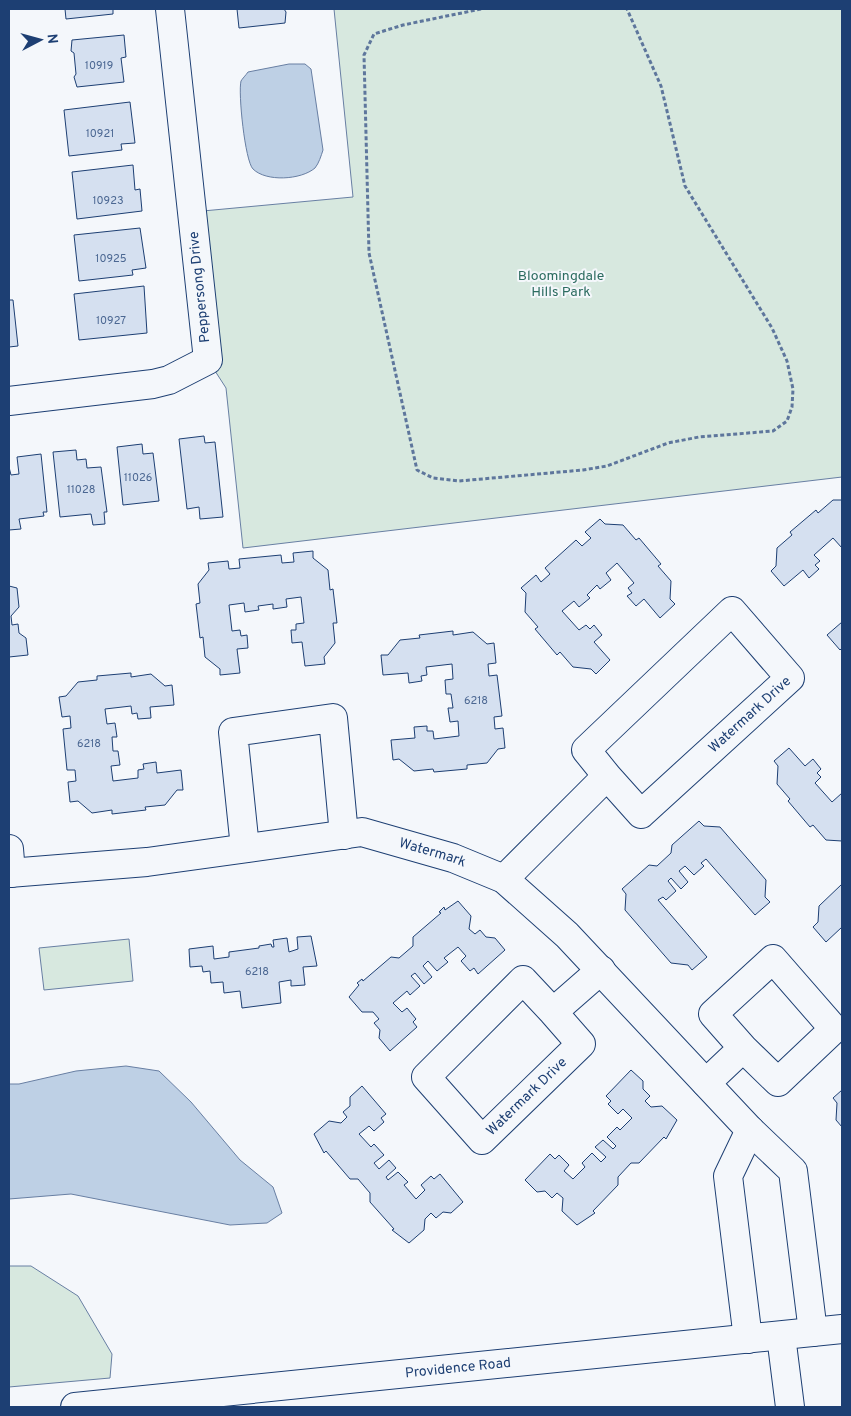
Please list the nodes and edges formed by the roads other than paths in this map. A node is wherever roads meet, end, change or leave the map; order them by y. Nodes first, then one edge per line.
1 (170, 9) edge
2 (9, 401) edge
3 (607, 776) junction
4 (344, 835) junction
5 (246, 848) junction
6 (10, 865) edge
7 (504, 879) junction
8 (601, 970) junction
9 (553, 1012) junction
10 (743, 1048) dead end
11 (706, 1083) junction
12 (750, 1130) junction
13 (842, 1329) edge
14 (813, 1332) junction
15 (781, 1336) junction
16 (748, 1339) junction
17 (74, 1407) edge
18 (790, 1407) edge

1 - 2 street, Peppersong Drive
3 - 3 street, Watermark Drive
3 - 7 street
4 - 5 street, Watermark
4 - 5 street
4 - 7 street, Watermark
5 - 6 street, Watermark
7 - 8 street, Watermark
8 - 9 street
8 - 11 street, Watermark
9 - 9 street, Watermark Drive
10 - 11 street
11 - 12 street, Watermark
12 - 14 street
12 - 16 street
13 - 14 street, Providence Road
14 - 15 street, Providence Road
15 - 16 street, Providence Road
15 - 18 street
16 - 17 street, Providence Road

